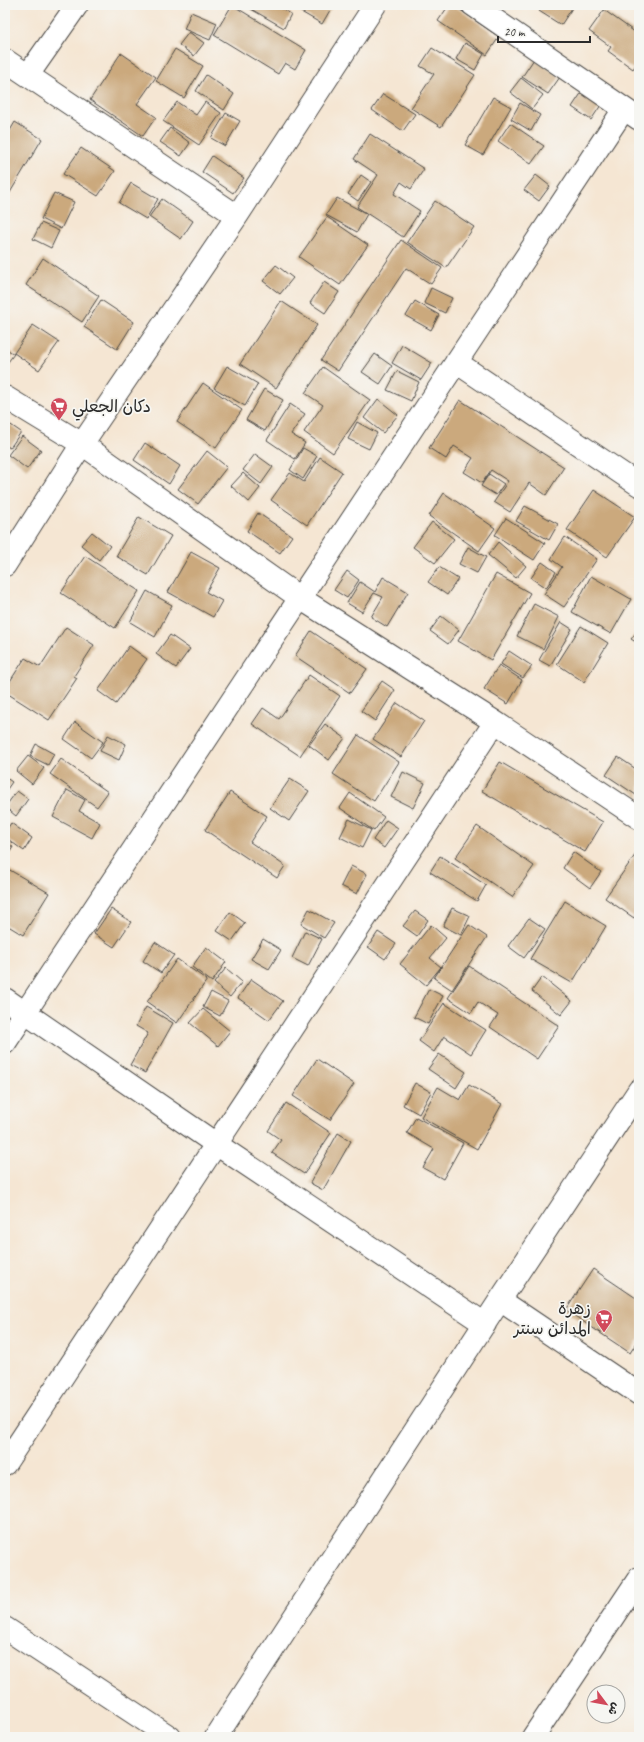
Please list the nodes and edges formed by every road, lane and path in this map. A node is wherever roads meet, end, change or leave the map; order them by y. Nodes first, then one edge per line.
1 (77, 5) edge
2 (375, 5) edge
3 (474, 5) edge
4 (5, 60) edge
5 (28, 75) junction
6 (632, 114) edge
7 (237, 216) junction
8 (456, 362) junction
9 (5, 397) edge
10 (82, 444) junction
11 (639, 485) edge
12 (5, 565) edge
13 (300, 598) junction
14 (495, 722) junction
15 (639, 818) edge
16 (5, 999) edge
17 (25, 1013) junction
18 (5, 1043) edge
19 (639, 1090) edge
20 (216, 1144) junction
21 (500, 1300) junction
22 (485, 1324) junction
23 (639, 1394) edge
24 (5, 1464) edge
25 (639, 1578) edge
26 (5, 1628) edge
27 (170, 1737) edge
28 (216, 1737) edge
29 (533, 1737) edge

1 - 5 street
2 - 7 street
3 - 6 street
4 - 5 street
5 - 7 street
6 - 8 street
7 - 10 street
8 - 11 street
8 - 13 street
9 - 10 street
10 - 12 street
10 - 13 street
13 - 14 street
13 - 17 street
14 - 15 street
14 - 20 street
16 - 17 street
17 - 18 street
17 - 20 street
19 - 21 street
20 - 22 street
20 - 24 street
21 - 22 street
21 - 23 street
22 - 28 street
25 - 29 street
26 - 27 street

